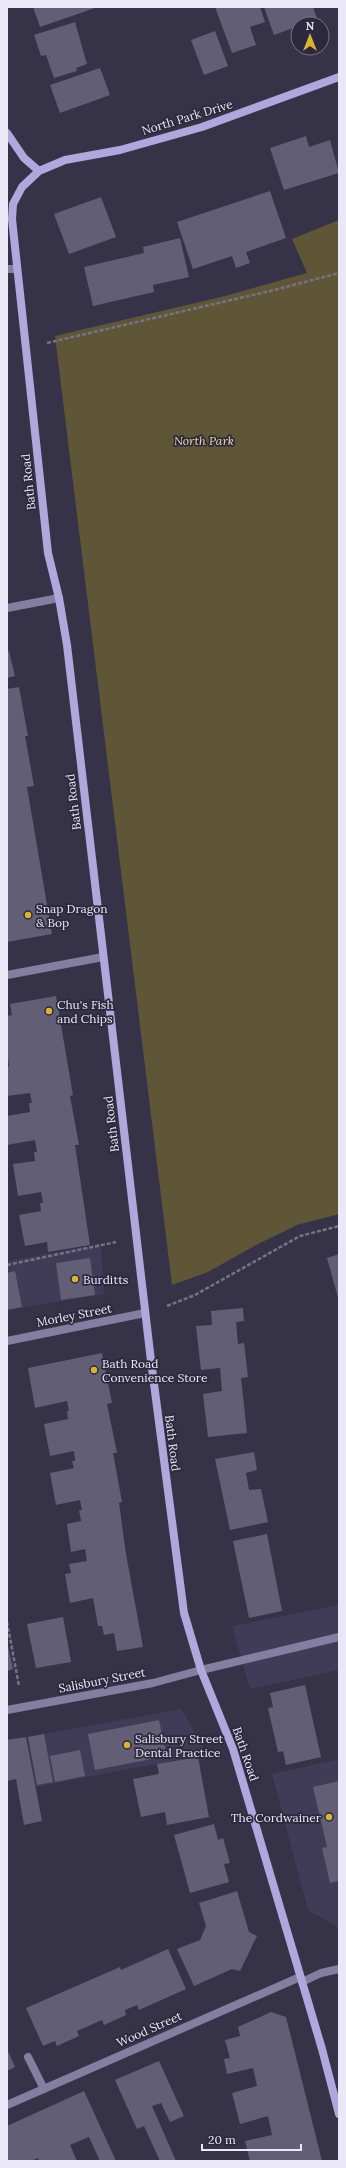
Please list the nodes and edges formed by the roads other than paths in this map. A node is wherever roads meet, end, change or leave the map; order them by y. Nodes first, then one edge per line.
1 (339, 77) edge
2 (7, 133) edge
3 (39, 170) junction
4 (7, 269) edge
5 (17, 269) junction
6 (59, 598) junction
7 (7, 608) edge
8 (103, 957) junction
9 (7, 975) edge
10 (145, 1313) junction
11 (7, 1341) edge
12 (339, 1637) edge
13 (201, 1670) junction
14 (7, 1710) edge
15 (339, 1969) edge
16 (301, 1979) junction
17 (28, 2057) dead end
18 (44, 2089) junction
19 (7, 2105) edge
20 (339, 2114) edge

1 - 3 street, North Park Drive
2 - 3 street
3 - 5 street, Bath Road
4 - 5 street
5 - 6 street, Bath Road
6 - 7 street
6 - 8 street, Bath Road
8 - 9 street
8 - 10 street, Bath Road
10 - 11 street, Morley Street
10 - 13 street, Bath Road
12 - 13 street, Salisbury Street
13 - 14 street, Salisbury Street
13 - 16 street, Bath Road
15 - 16 street, Wood Street
16 - 18 street, Wood Street
16 - 20 street, Bath Road
17 - 18 street
18 - 19 street, Wood Street

